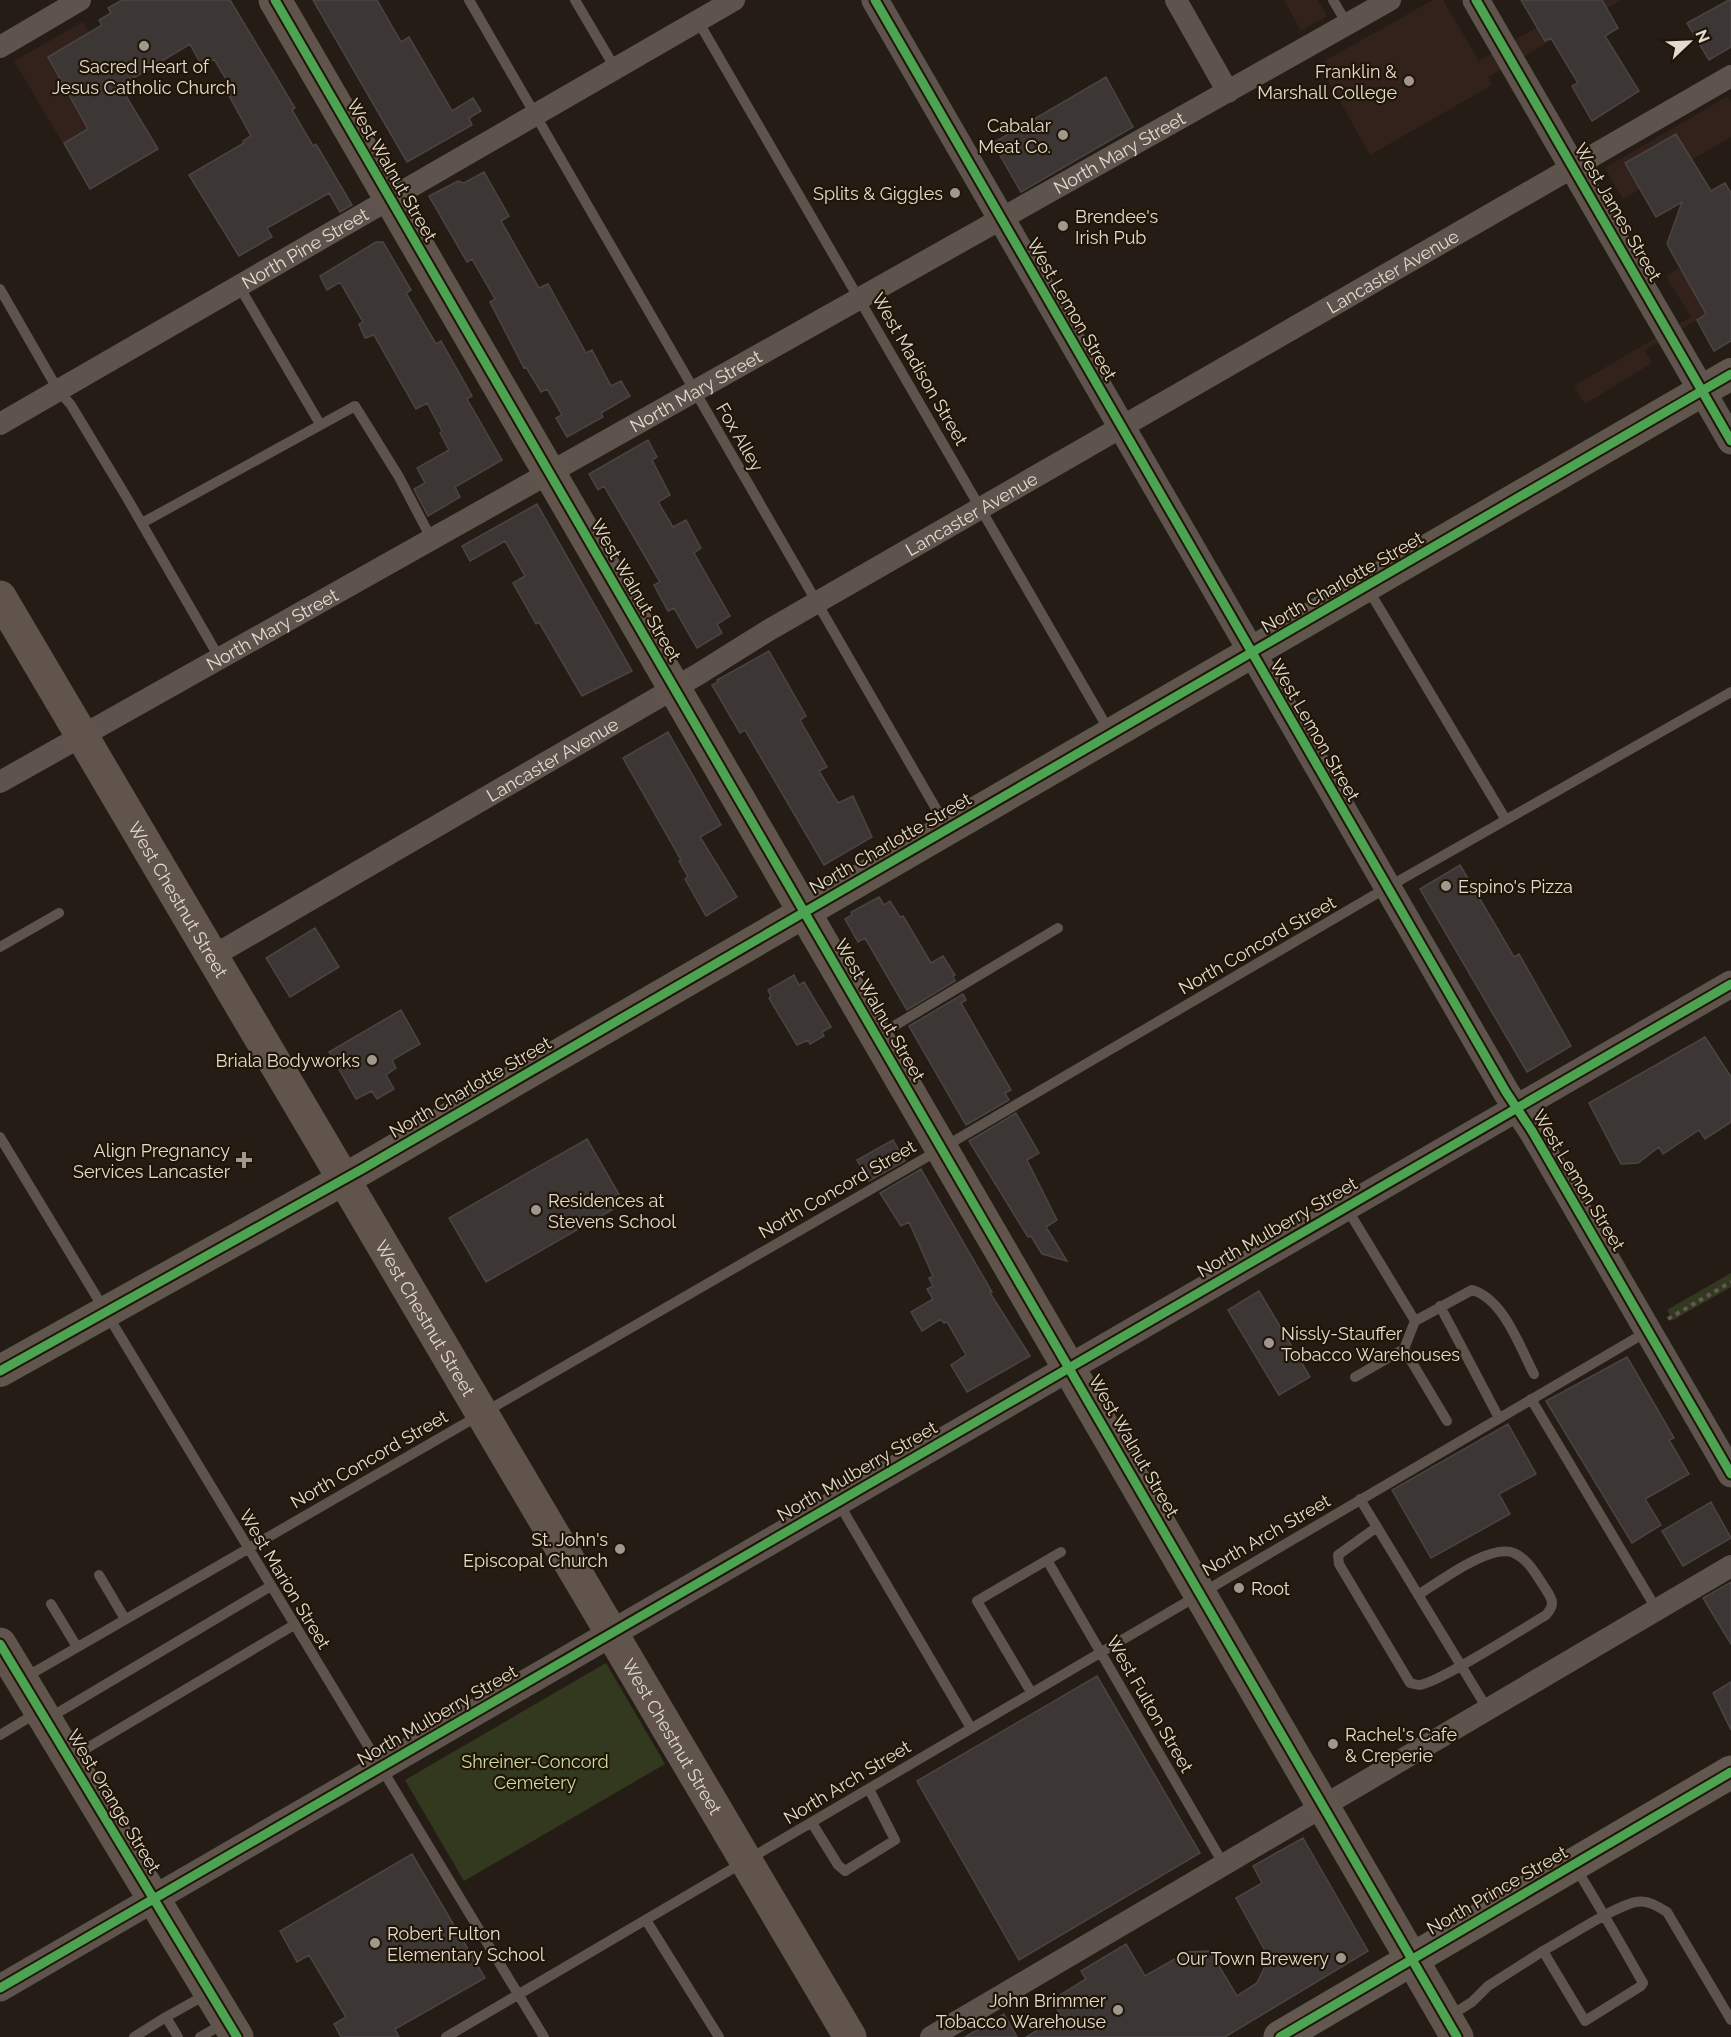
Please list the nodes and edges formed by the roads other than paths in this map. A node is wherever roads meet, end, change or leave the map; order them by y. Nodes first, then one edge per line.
1 (80, 0) edge
2 (275, 0) edge
3 (470, 0) edge
4 (575, 0) edge
5 (734, 0) edge
6 (875, 0) edge
7 (1333, 0) edge
8 (1390, 0) edge
9 (1476, 0) edge
10 (1179, 1) edge
11 (698, 21) junction
12 (1347, 24) junction
13 (0, 46) edge
14 (615, 68) junction
15 (1731, 76) edge
16 (1228, 92) junction
17 (534, 113) junction
18 (1573, 167) junction
19 (390, 199) junction
20 (1002, 220) junction
21 (239, 286) junction
22 (0, 290) edge
23 (861, 299) junction
24 (1731, 374) edge
25 (58, 390) junction
26 (695, 391) junction
27 (1702, 391) junction
28 (0, 423) edge
29 (320, 424) junction
30 (1122, 428) junction
31 (1731, 441) edge
32 (550, 474) junction
33 (981, 510) junction
34 (142, 523) junction
35 (432, 540) junction
36 (1366, 586) junction
37 (0, 597) edge
38 (818, 603) junction
39 (1252, 653) junction
40 (220, 659) junction
41 (674, 688) junction
42 (1731, 693) edge
43 (1111, 734) junction
44 (82, 736) junction
45 (0, 782) edge
46 (1506, 820) junction
47 (947, 827) junction
48 (1388, 887) junction
49 (804, 912) junction
50 (59, 913) dead end
51 (1058, 928) dead end
52 (0, 947) edge
53 (213, 956) junction
54 (1731, 984) edge
55 (876, 1036) junction
56 (1516, 1108) junction
57 (0, 1137) edge
58 (941, 1149) junction
59 (344, 1179) junction
60 (1346, 1207) junction
61 (1440, 1306) junction
62 (105, 1313) junction
63 (1415, 1321) junction
64 (1658, 1325) junction
65 (1404, 1349) junction
66 (1069, 1368) junction
67 (0, 1371) edge
68 (1534, 1374) dead end
69 (1355, 1377) dead end
70 (1531, 1399) junction
71 (482, 1412) junction
72 (1499, 1418) junction
73 (1447, 1421) dead end
74 (1731, 1474) edge
75 (1360, 1499) junction
76 (838, 1502) junction
77 (1377, 1527) junction
78 (247, 1548) junction
79 (1061, 1552) dead end
80 (1047, 1560) junction
81 (1731, 1566) edge
82 (99, 1575) dead end
83 (271, 1586) junction
84 (1200, 1592) junction
85 (1418, 1595) junction
86 (51, 1604) dead end
87 (1657, 1610) junction
88 (125, 1619) junction
89 (294, 1625) junction
90 (612, 1633) junction
91 (0, 1644) edge
92 (77, 1647) junction
93 (1100, 1651) junction
94 (1460, 1665) junction
95 (21, 1679) junction
96 (1031, 1692) junction
97 (1488, 1710) junction
98 (43, 1715) junction
99 (971, 1728) junction
100 (0, 1736) edge
101 (69, 1758) junction
102 (380, 1767) junction
103 (1729, 1778) edge
104 (869, 1789) junction
105 (1323, 1806) junction
106 (812, 1823) junction
107 (747, 1861) junction
108 (1574, 1864) junction
109 (1224, 1865) junction
110 (154, 1899) junction
111 (1605, 1916) junction
112 (646, 1920) junction
113 (1543, 1951) junction
114 (1412, 1959) junction
115 (0, 1988) edge
116 (210, 1992) junction
117 (518, 1995) junction
118 (166, 2017) junction
119 (1731, 2020) edge
120 (1452, 2027) edge
121 (222, 2032) edge
122 (134, 2037) edge
123 (178, 2037) edge
124 (446, 2037) edge
125 (544, 2037) edge
126 (719, 2037) edge
127 (850, 2037) edge
128 (932, 2037) edge
129 (1280, 2037) edge

1 - 13 street
2 - 19 main road, West Walnut Street
3 - 17 lane, Fox Alley
4 - 14 lane
5 - 11 street, North Pine Street
6 - 20 street, West Lemon Street
7 - 12 lane
8 - 12 street, North Mary Street
9 - 18 street, West James Street
10 - 16 street
11 - 14 street, North Pine Street
11 - 23 lane, West Madison Street
12 - 16 street, North Mary Street
14 - 17 street, North Pine Street
15 - 18 street, Lancaster Avenue
16 - 20 street, North Mary Street
17 - 19 street, North Pine Street
17 - 26 lane, Fox Alley
18 - 27 street, West James Street
18 - 30 street, Lancaster Avenue
19 - 21 street, North Pine Street
19 - 32 main road, West Walnut Street
20 - 23 street, North Mary Street
20 - 30 street, West Lemon Street
21 - 25 street, North Pine Street
21 - 29 lane
22 - 25 lane
23 - 26 street, North Mary Street
23 - 33 lane, West Madison Street
24 - 27 main road, North Charlotte Street
25 - 28 street, North Pine Street
25 - 34 lane
26 - 32 street, North Mary Street
26 - 38 lane, Fox Alley
27 - 31 street, West James Street
27 - 36 main road, North Charlotte Street
29 - 34 lane
29 - 35 lane
30 - 33 street, Lancaster Avenue
30 - 39 street, West Lemon Street
32 - 35 street, North Mary Street
32 - 41 main road, West Walnut Street
33 - 38 street, Lancaster Avenue
33 - 43 lane, West Madison Street
34 - 40 lane
35 - 40 street, North Mary Street
36 - 39 main road, North Charlotte Street
36 - 46 lane
37 - 44 main road, West Chestnut Street
38 - 41 street, Lancaster Avenue
38 - 47 lane, Fox Alley
39 - 43 main road, North Charlotte Street
39 - 48 street, West Lemon Street
40 - 44 street, North Mary Street
41 - 49 main road, West Walnut Street
41 - 53 street, Lancaster Avenue
42 - 46 lane, North Concord Street
43 - 47 main road, North Charlotte Street
44 - 45 street, North Mary Street
44 - 53 main road, West Chestnut Street
46 - 48 lane, North Concord Street
47 - 49 main road, North Charlotte Street
48 - 56 street, West Lemon Street
48 - 58 lane, North Concord Street
49 - 55 main road, West Walnut Street
49 - 59 main road, North Charlotte Street
50 - 52 lane
51 - 55 lane
53 - 59 main road, West Chestnut Street
54 - 56 street, North Mulberry Street
55 - 58 main road, West Walnut Street
56 - 60 street, North Mulberry Street
56 - 64 street, West Lemon Street
57 - 62 lane, West Marion Street
58 - 66 main road, West Walnut Street
58 - 71 lane, North Concord Street
59 - 62 main road, North Charlotte Street
59 - 71 main road, West Chestnut Street
60 - 63 lane
60 - 66 street, North Mulberry Street
61 - 63 lane
61 - 68 lane
61 - 72 lane
62 - 67 main road, North Charlotte Street
62 - 78 lane, West Marion Street
63 - 65 lane
64 - 70 lane, North Arch Street
64 - 74 street, West Lemon Street
65 - 69 lane
65 - 73 lane
66 - 76 street, North Mulberry Street
66 - 84 main road, West Walnut Street
70 - 72 lane, North Arch Street
70 - 87 lane
71 - 78 lane, North Concord Street
71 - 90 main road, West Chestnut Street
72 - 75 lane, North Arch Street
75 - 77 lane
75 - 84 lane, North Arch Street
76 - 90 street, North Mulberry Street
76 - 99 lane
77 - 85 lane
77 - 94 lane
78 - 83 lane, West Marion Street
78 - 88 lane, North Concord Street
79 - 80 lane
80 - 93 lane, West Fulton Street
80 - 96 lane
81 - 87 street
82 - 88 lane
83 - 89 lane, West Marion Street
83 - 98 lane
84 - 93 lane, North Arch Street
84 - 105 main road, West Walnut Street
85 - 94 lane
85 - 94 lane
86 - 92 lane
87 - 97 street
88 - 92 lane, North Concord Street
89 - 101 lane
89 - 102 lane, West Marion Street
90 - 102 street, North Mulberry Street
90 - 107 main road, West Chestnut Street
91 - 95 main road, West Orange Street
92 - 95 lane, North Concord Street
93 - 96 lane, North Arch Street
93 - 109 lane, West Fulton Street
94 - 97 lane
95 - 98 main road, West Orange Street
96 - 99 lane, North Arch Street
97 - 105 street
98 - 100 lane
98 - 101 main road, West Orange Street
99 - 104 lane, North Arch Street
101 - 110 main road, West Orange Street
102 - 110 street, North Mulberry Street
102 - 117 lane, West Marion Street
103 - 108 highway, North Prince Street
104 - 106 lane, North Arch Street
104 - 106 lane
105 - 109 street
105 - 114 main road, West Walnut Street
106 - 107 lane, North Arch Street
107 - 112 lane, North Arch Street
107 - 127 main road, West Chestnut Street
108 - 111 lane
108 - 114 highway, North Prince Street
109 - 128 street
110 - 115 street, North Mulberry Street
110 - 116 main road, West Orange Street
111 - 113 lane
111 - 113 lane
111 - 119 lane
112 - 117 lane, North Arch Street
112 - 126 lane
113 - 120 lane
114 - 120 main road, West Walnut Street
114 - 129 highway, North Prince Street
116 - 118 lane
116 - 121 main road, West Orange Street
117 - 124 lane, North Arch Street
117 - 125 lane, West Marion Street
118 - 122 lane
118 - 123 lane

